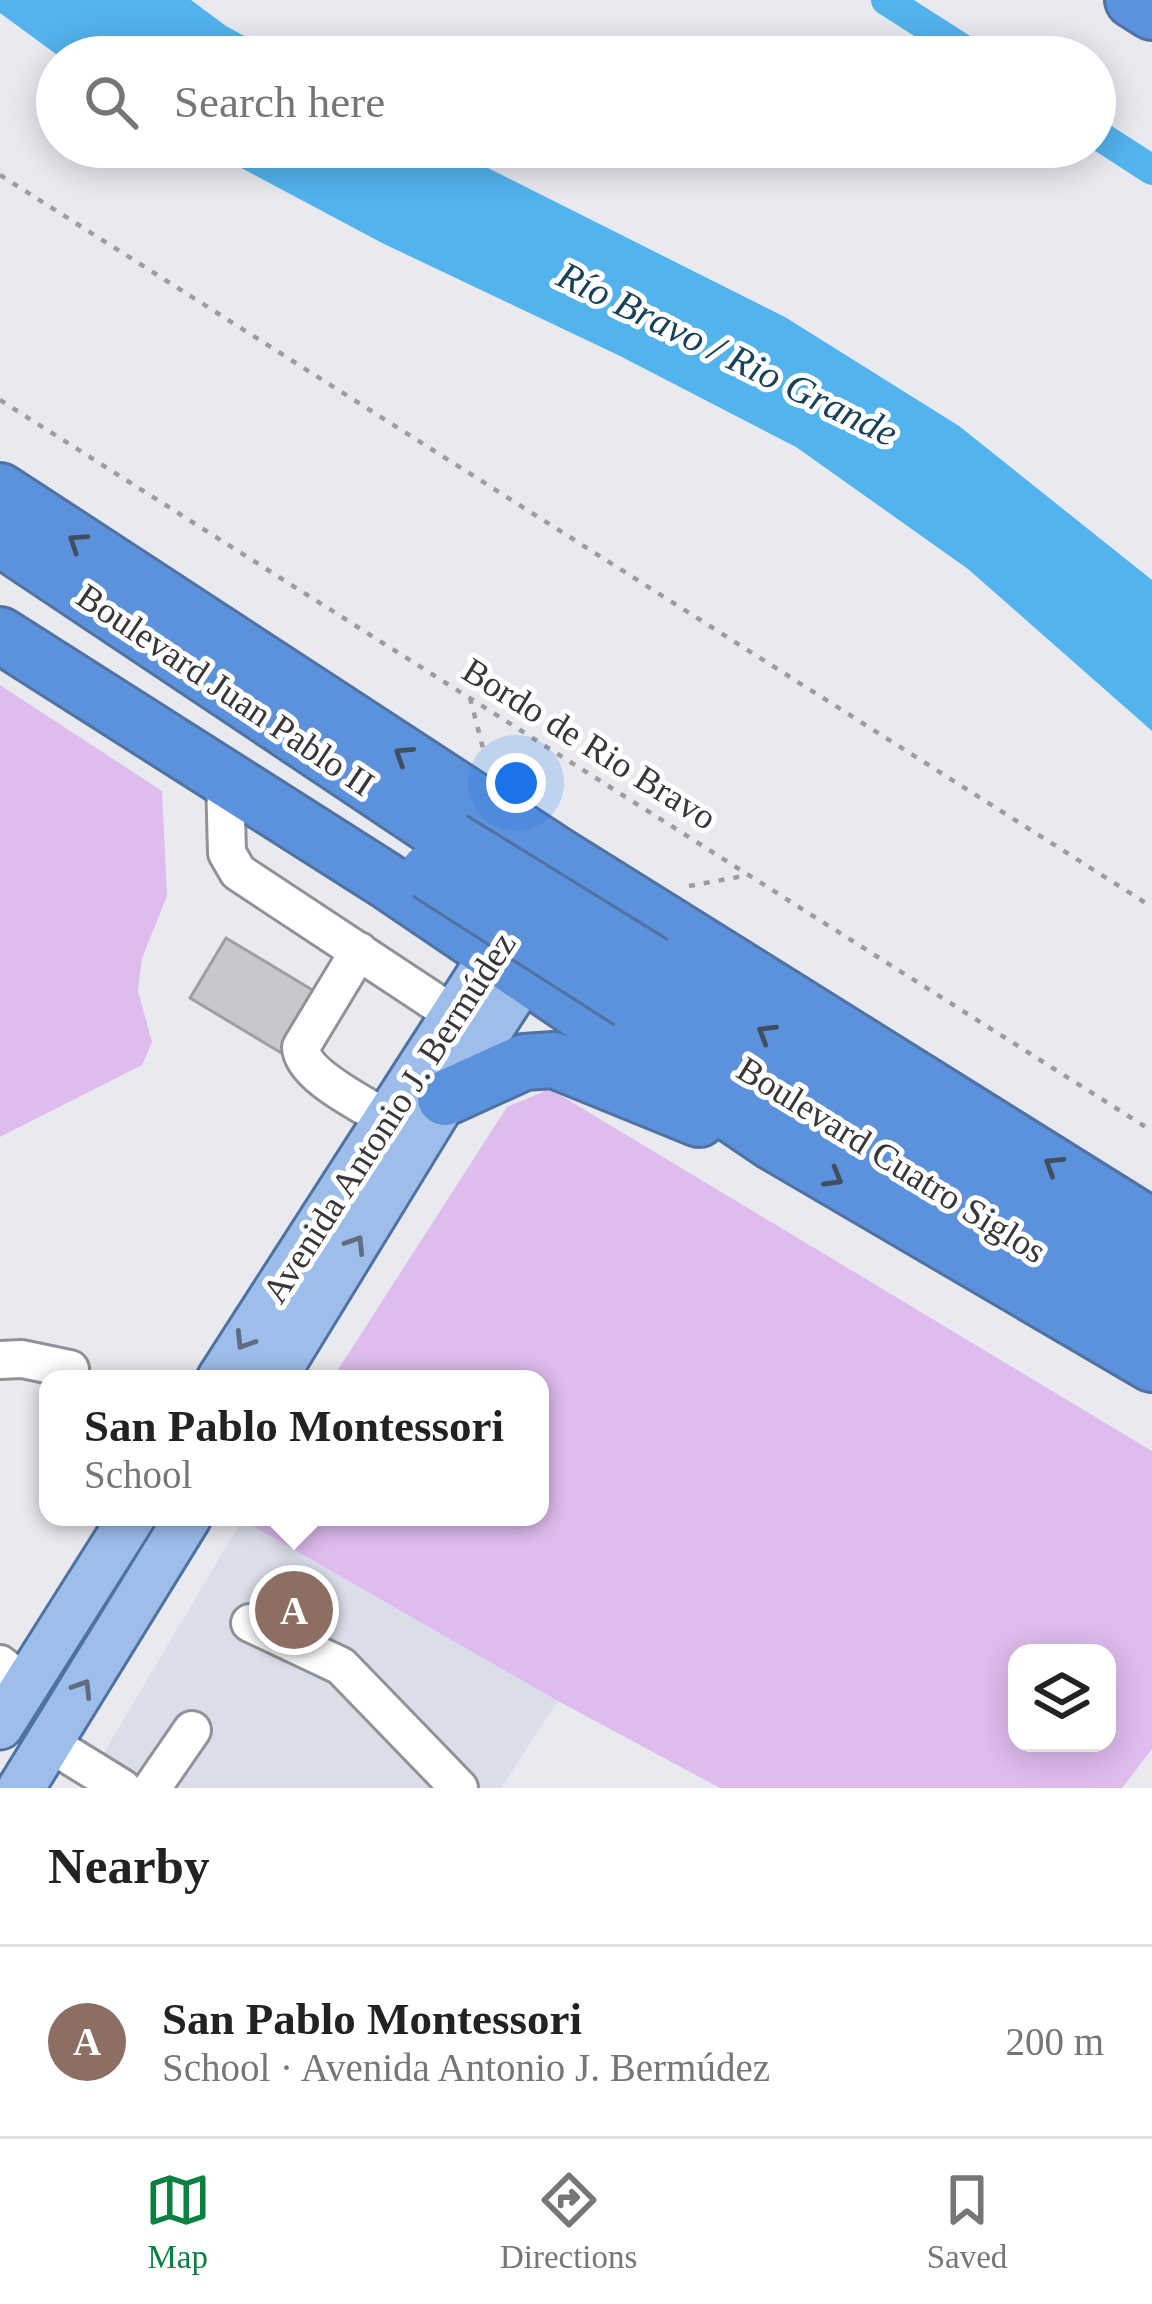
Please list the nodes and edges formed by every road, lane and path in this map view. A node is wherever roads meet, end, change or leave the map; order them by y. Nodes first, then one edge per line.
1 (1133, 0) edge
2 (1152, 12) edge
3 (0, 175) edge
4 (0, 400) edge
5 (0, 491) edge
6 (0, 538) edge
7 (0, 597) edge
8 (0, 635) edge
9 (225, 778) junction
10 (437, 850) junction
11 (573, 864) junction
12 (1152, 907) edge
13 (359, 951) junction
14 (510, 964) junction
15 (650, 985) junction
16 (453, 1014) junction
17 (445, 1098) junction
18 (385, 1118) junction
19 (1152, 1131) edge
20 (771, 1142) junction
21 (1152, 1227) edge
22 (1152, 1270) edge
23 (1152, 1322) edge
24 (0, 1360) edge
25 (1152, 1364) edge
26 (70, 1369) dead end
27 (226, 1370) edge
28 (279, 1370) edge
29 (125, 1526) edge
30 (182, 1526) edge
31 (250, 1623) dead end
32 (13, 1675) edge
33 (0, 1726) edge
34 (192, 1730) dead end
35 (49, 1743) junction
36 (21, 1788) edge
37 (122, 1788) edge
38 (152, 1788) edge
39 (459, 1788) edge

1 - 2 highway
3 - 12 path
4 - 19 path, Bordo de Rio Bravo
10 -> 5 highway
6 - 10 highway, Boulevard Juan Pablo II
7 - 10 highway, Boulevard Juan Pablo II
8 - 9 highway
9 - 10 highway
9 - 13 street
10 - 11 highway
10 - 14 highway
10 - 15 highway, bridge
11 - 14 main road, Avenida Antonio J. Bermúdez
11 - 15 highway
13 - 16 street
13 - 18 street
14 - 15 highway
14 - 16 main road, Avenida Antonio J. Bermúdez
14 - 17 main road, Avenida Antonio J. Bermúdez
15 - 20 highway
21 -> 15 highway
22 -> 15 highway, Boulevard Cuatro Siglos
15 - 23 highway, Boulevard Cuatro Siglos
16 - 18 main road, Avenida Antonio J. Bermúdez
17 - 20 highway
28 -> 17 main road, Avenida Antonio J. Bermúdez
18 -> 27 main road, Avenida Antonio J. Bermúdez
20 -> 25 highway
24 - 26 street
29 - 32 main road
35 -> 30 main road
31 - 39 street
32 - 33 main road
34 - 38 street
35 - 36 main road
35 - 37 street

